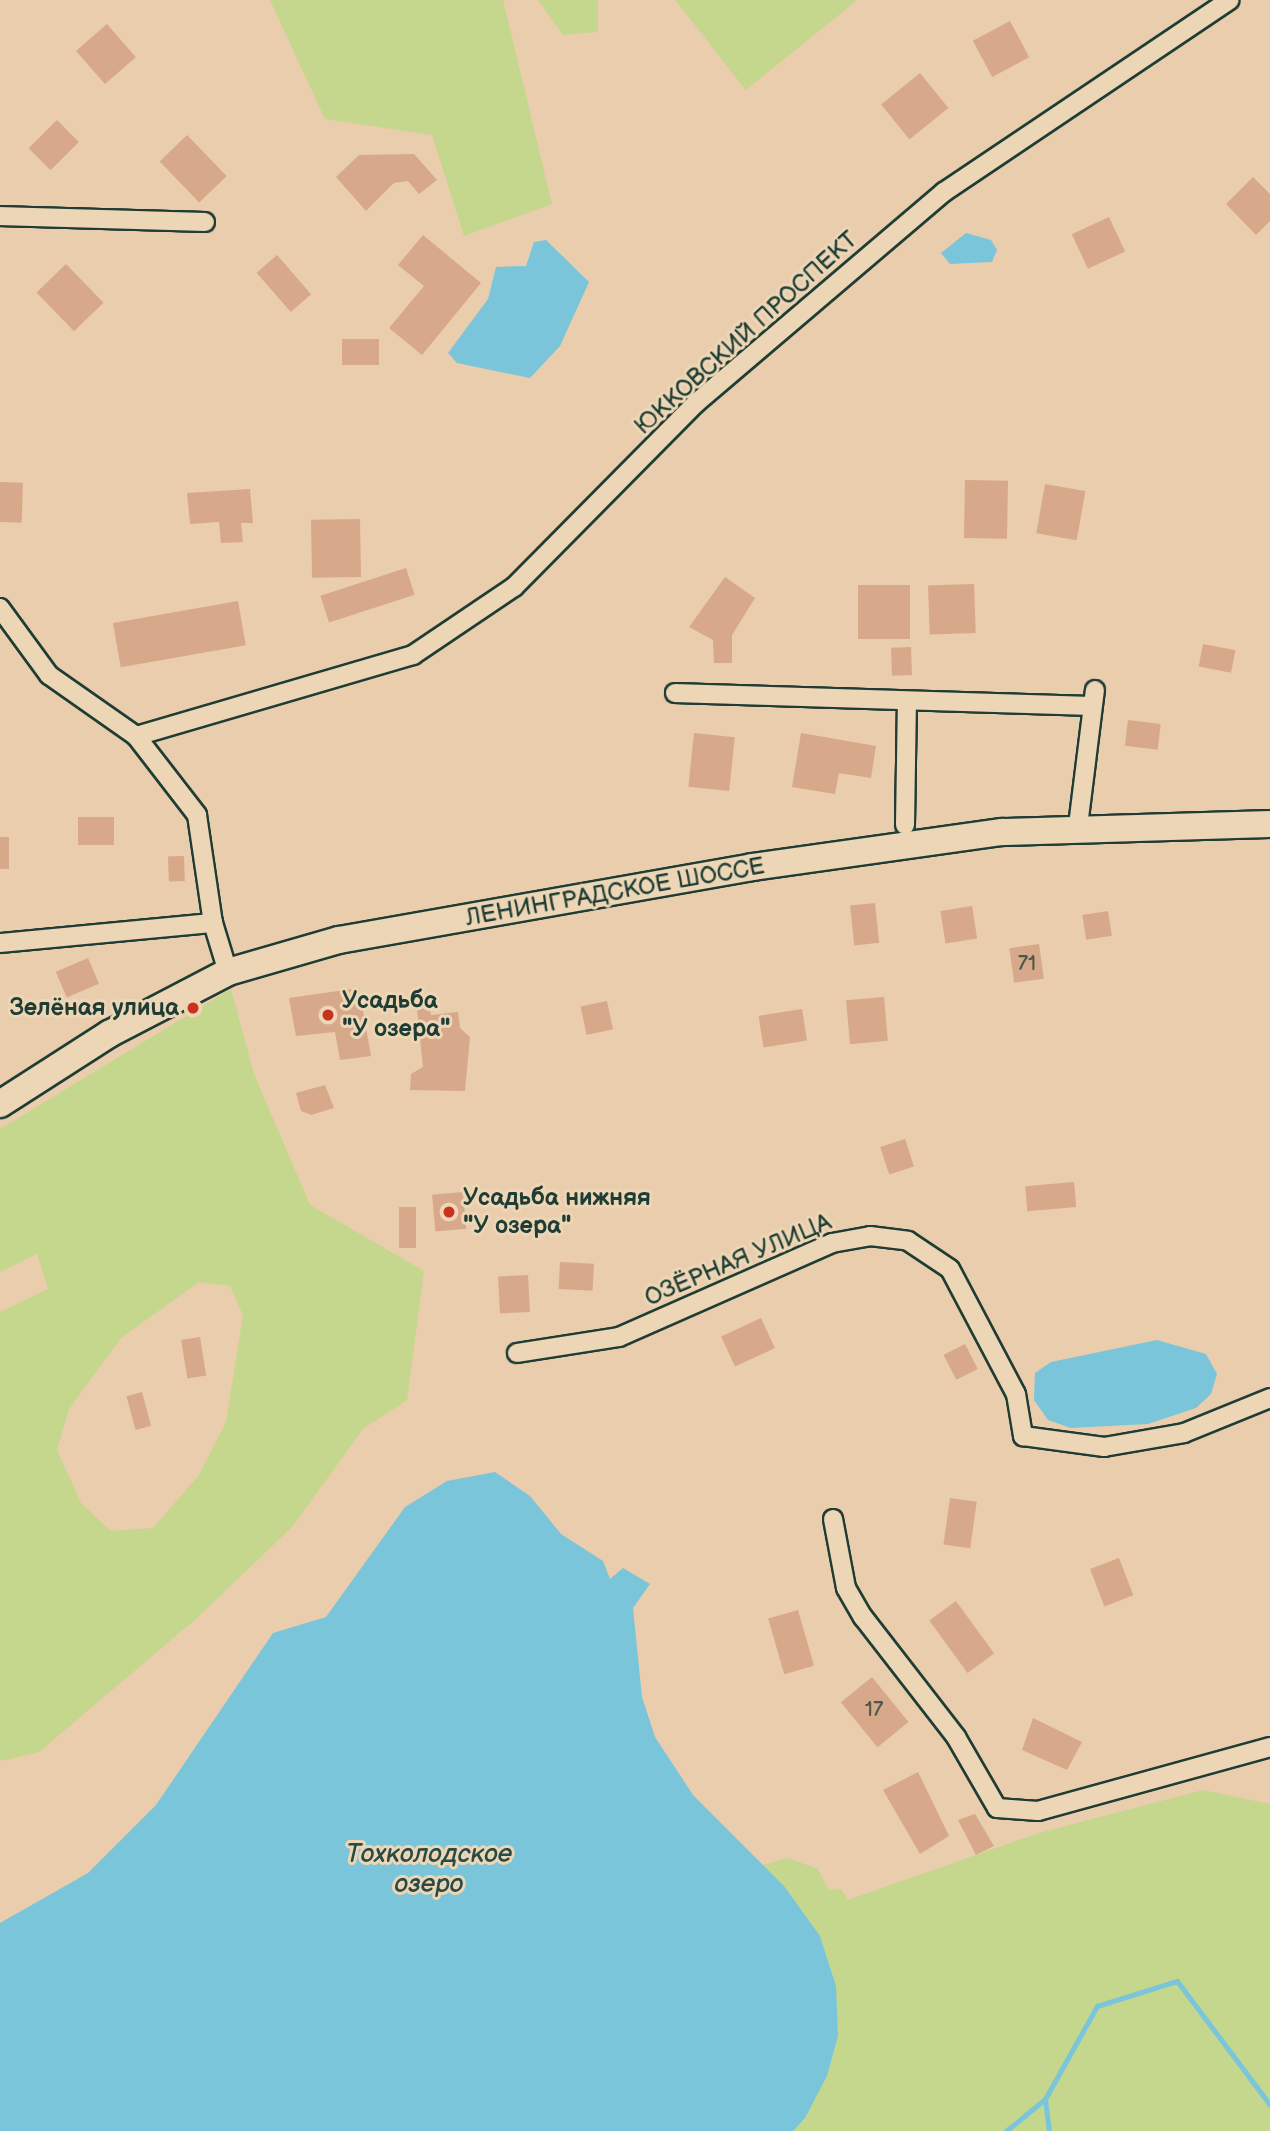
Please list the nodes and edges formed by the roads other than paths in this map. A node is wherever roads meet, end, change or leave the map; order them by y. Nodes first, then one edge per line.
1 (1230, 0) edge
2 (0, 216) edge
3 (205, 222) dead end
4 (0, 608) edge
5 (675, 693) dead end
6 (907, 701) junction
7 (136, 736) junction
8 (1270, 824) edge
9 (905, 825) dead end
10 (1078, 826) junction
11 (213, 923) junction
12 (0, 943) edge
13 (228, 972) junction
14 (0, 1104) edge
15 (517, 1353) dead end
16 (1270, 1398) edge
17 (833, 1519) dead end
18 (1270, 1746) edge

1 - 7 street, ЮККОВСКИЙ ПРОСПЕКТ
2 - 3 street
4 - 7 street
5 - 6 street
6 - 9 street
6 - 10 street
7 - 11 street
8 - 10 main road, ЛЕНИНГРАДСКОЕ ШОССЕ
10 - 13 main road, ЛЕНИНГРАДСКОЕ ШОССЕ
11 - 12 street
11 - 13 street
13 - 14 main road, ЛЕНИНГРАДСКОЕ ШОССЕ
15 - 16 street, ОЗЁРНАЯ УЛИЦА
17 - 18 street

